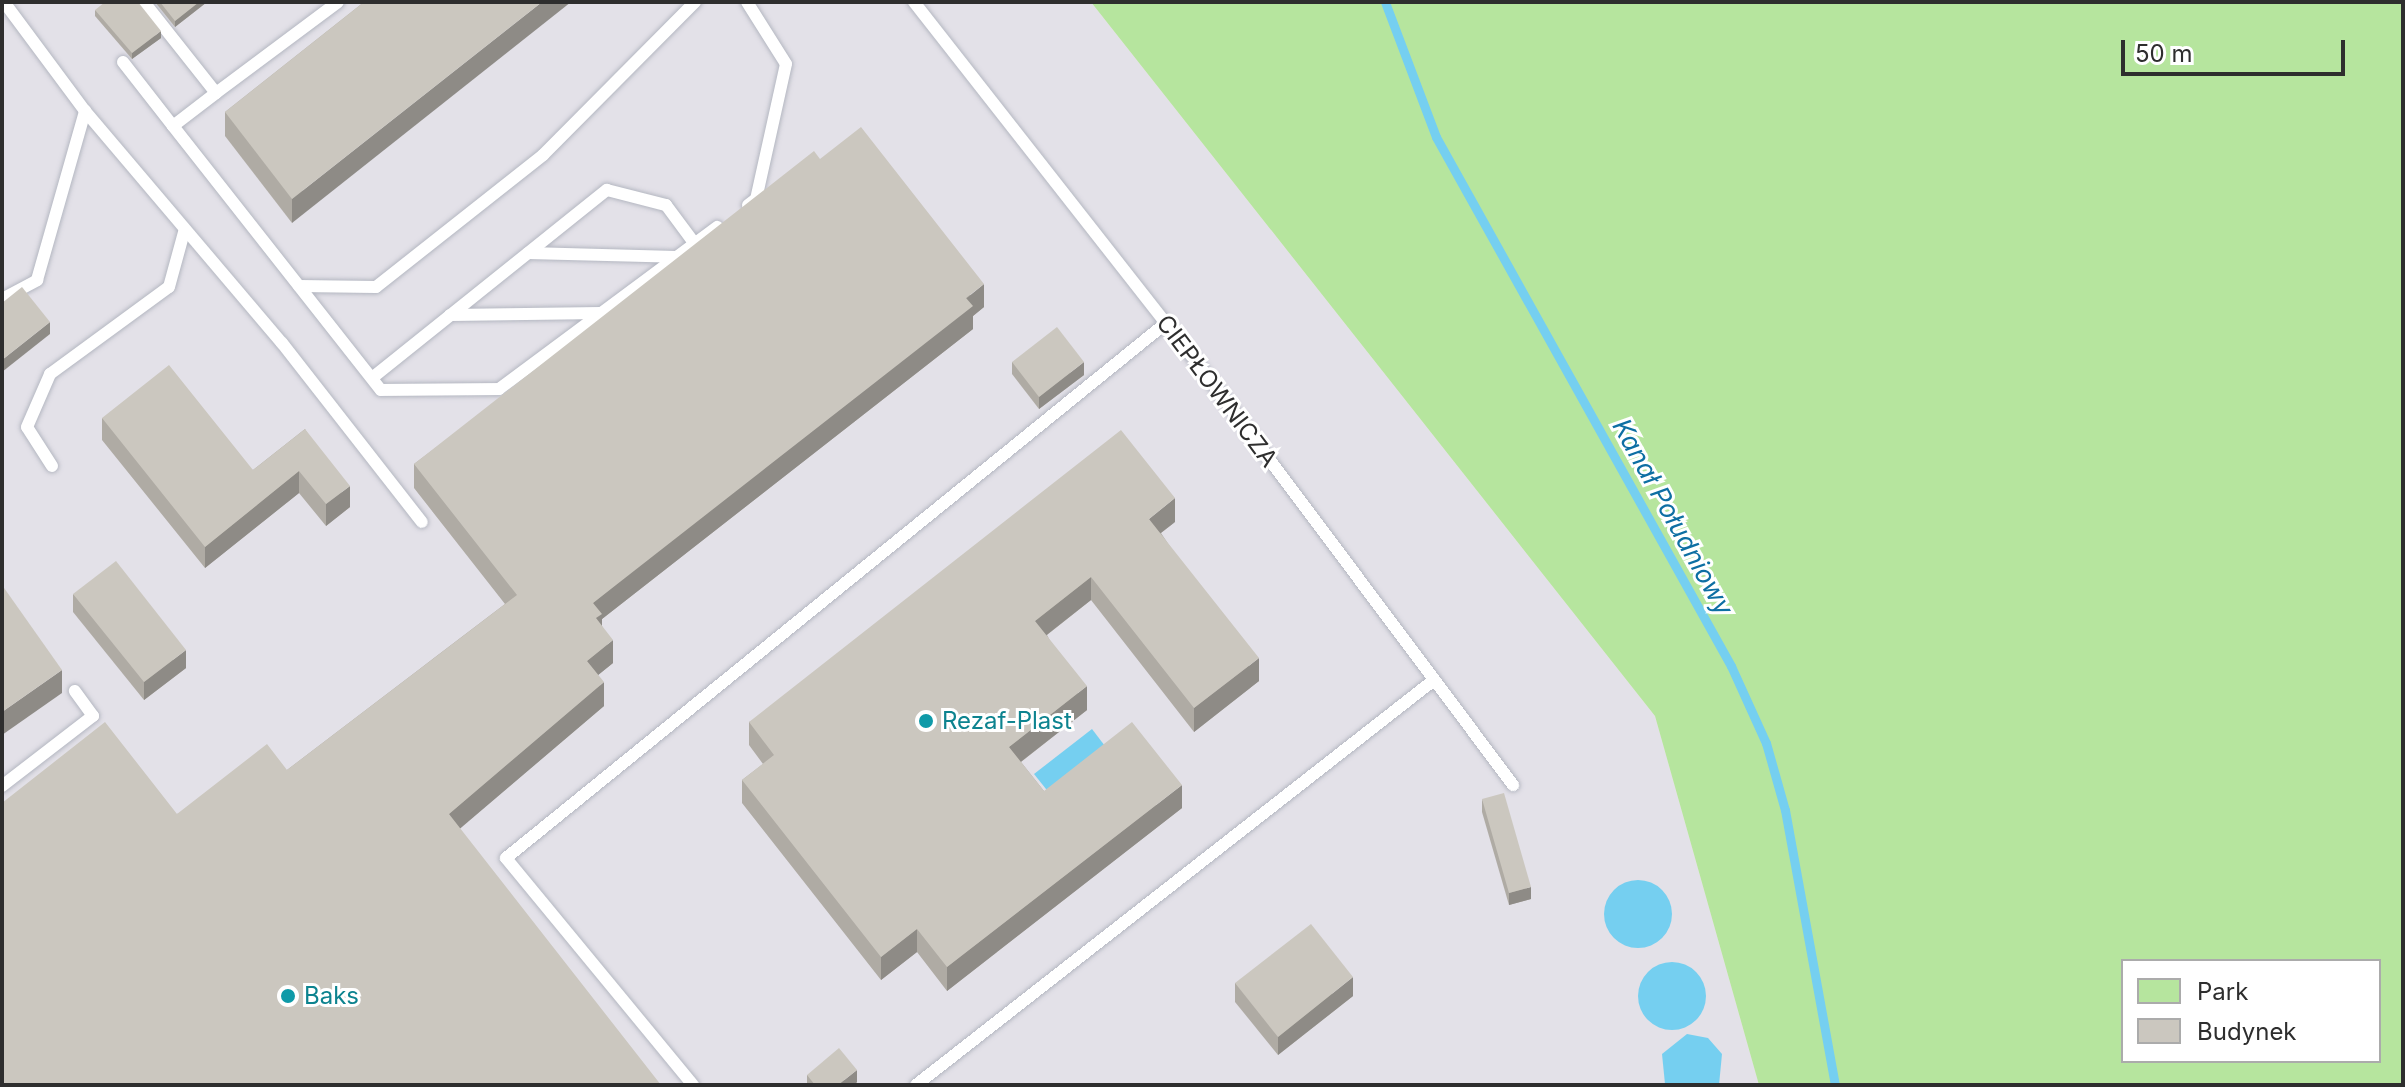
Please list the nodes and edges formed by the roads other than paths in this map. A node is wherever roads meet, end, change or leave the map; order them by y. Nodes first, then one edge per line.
1 (4, 2) edge
2 (144, 2) edge
3 (338, 2) edge
4 (695, 2) edge
5 (747, 2) edge
6 (914, 2) edge
7 (123, 62) dead end
8 (216, 93) junction
9 (85, 111) junction
10 (173, 126) junction
11 (184, 232) junction
12 (695, 244) junction
13 (528, 253) junction
14 (677, 257) junction
15 (299, 286) junction
16 (2, 299) edge
17 (601, 313) junction
18 (450, 315) junction
19 (1166, 323) junction
20 (372, 378) junction
21 (52, 466) dead end
22 (422, 522) dead end
23 (1434, 680) junction
24 (75, 691) dead end
25 (1513, 785) dead end
26 (2, 786) edge
27 (693, 1085) edge
28 (916, 1085) edge

1 - 9 lane
2 - 8 lane
3 - 8 lane
4 - 15 lane
5 - 12 lane
6 - 19 lane, CIEPŁOWNICZA
7 - 10 lane
8 - 10 lane
9 - 11 lane
9 - 16 lane
10 - 15 lane
11 - 21 lane
11 - 22 lane
12 - 13 lane
12 - 14 lane
13 - 14 lane
13 - 18 lane
14 - 17 lane
15 - 20 lane
17 - 18 lane
17 - 20 lane
18 - 20 lane
19 - 23 lane, CIEPŁOWNICZA
19 - 27 lane
23 - 25 lane, CIEPŁOWNICZA
23 - 28 lane
24 - 26 lane

